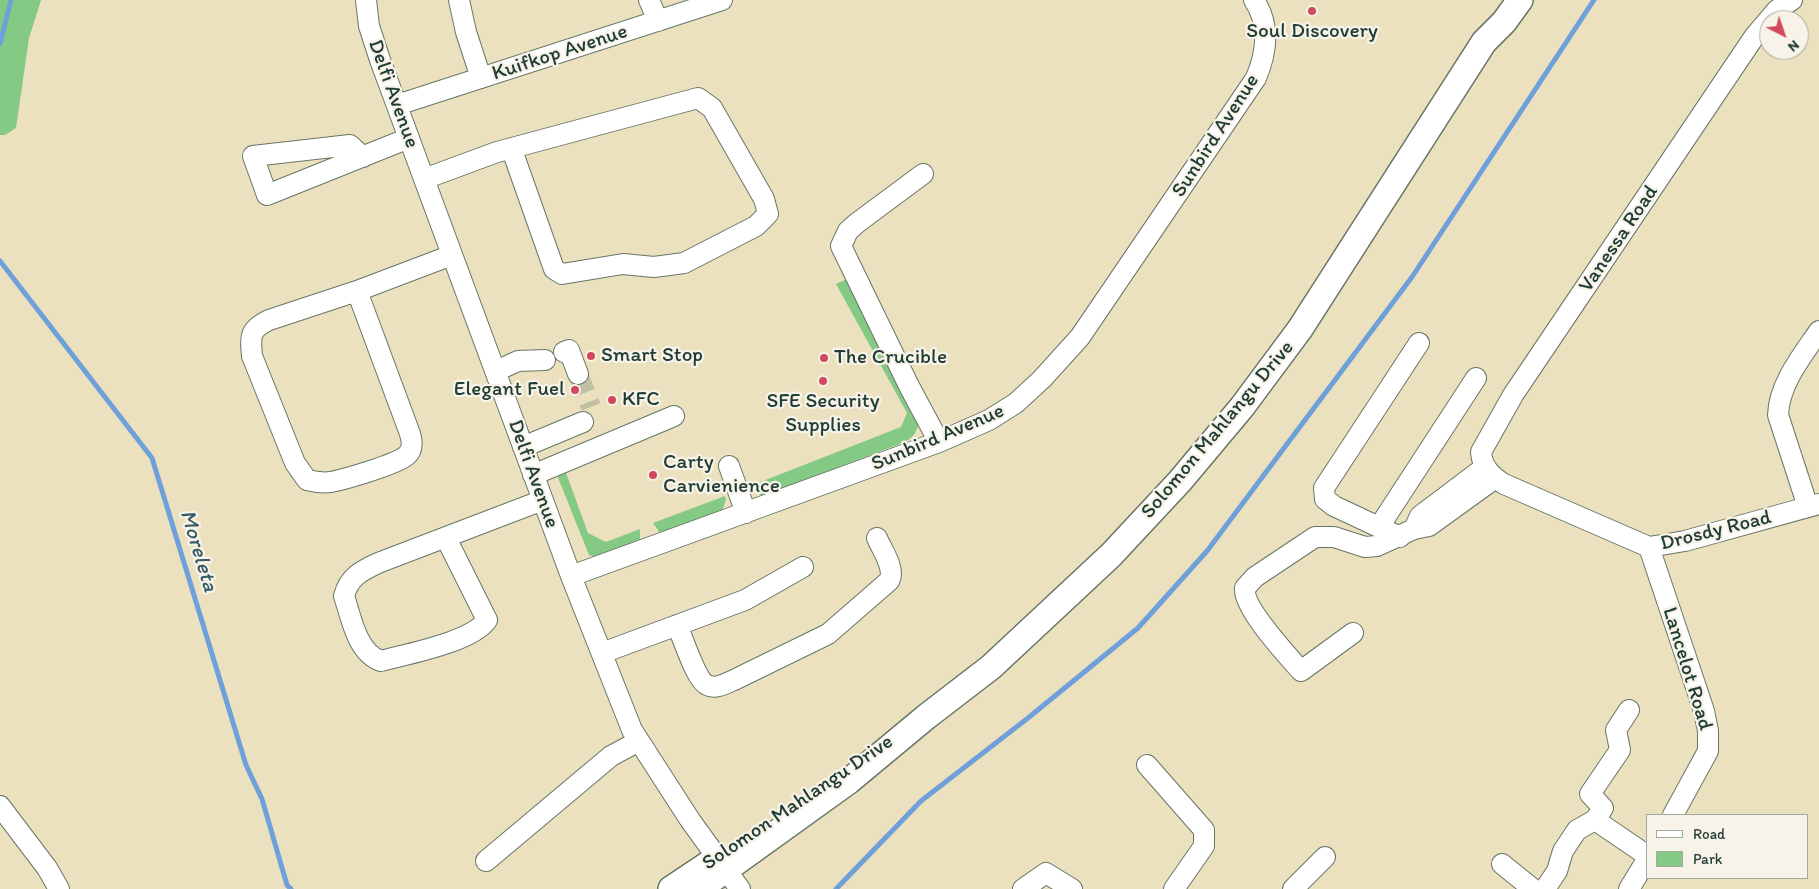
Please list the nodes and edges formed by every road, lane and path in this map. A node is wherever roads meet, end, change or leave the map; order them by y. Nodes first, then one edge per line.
1 (366, 0) edge
2 (459, 0) edge
3 (649, 0) edge
4 (722, 0) edge
5 (1254, 0) edge
6 (1502, 0) edge
7 (1520, 0) edge
8 (1792, 0) edge
9 (658, 21) junction
10 (1484, 42) junction
11 (481, 78) junction
12 (397, 105) junction
13 (409, 138) junction
14 (512, 150) junction
15 (363, 157) junction
16 (923, 174) dead end
17 (424, 179) junction
18 (452, 256) junction
19 (357, 291) junction
20 (1819, 331) edge
21 (1419, 343) dead end
22 (564, 352) dead end
23 (545, 360) dead end
24 (496, 371) junction
25 (578, 374) tunnel mouth
26 (1476, 378) dead end
27 (674, 416) dead end
28 (939, 442) junction
29 (523, 448) junction
30 (594, 449) junction
31 (729, 466) dead end
32 (533, 475) junction
33 (1494, 477) junction
34 (543, 500) junction
35 (1813, 506) edge
36 (746, 512) junction
37 (1379, 527) junction
38 (1407, 533) junction
39 (446, 538) junction
40 (877, 538) dead end
41 (1648, 547) junction
42 (803, 568) dead end
43 (571, 576) junction
44 (677, 625) junction
45 (1353, 633) dead end
46 (602, 654) junction
47 (1629, 710) dead end
48 (639, 741) junction
49 (1147, 765) dead end
50 (0, 806) edge
51 (1674, 814) edge
52 (1596, 820) junction
53 (1646, 856) edge
54 (1325, 858) dead end
55 (486, 860) dead end
56 (1646, 861) edge
57 (1502, 864) dead end
58 (729, 872) edge
59 (59, 889) edge
60 (671, 889) edge
61 (699, 889) edge
62 (1023, 889) edge
63 (1072, 889) edge
64 (1174, 889) edge
65 (1293, 889) edge
66 (1533, 889) edge
67 (1545, 889) edge
68 (1630, 889) edge

1 - 12 street, Delfi Avenue
2 - 11 street
3 - 9 street
4 - 9 street, Kuifkop Avenue
5 - 28 street, Sunbird Avenue
6 - 10 main road, Solomon Mahlangu Drive
7 - 10 main road, Solomon Mahlangu Drive
8 - 33 street, Vanessa Road
9 - 11 street, Kuifkop Avenue
10 - 58 main road, Solomon Mahlangu Drive
11 - 12 street, Kuifkop Avenue
12 - 13 street, Delfi Avenue
13 - 15 street
13 - 17 street, Delfi Avenue
14 - 14 street
14 - 17 street
15 - 15 street
16 - 28 street
17 - 18 street, Delfi Avenue
18 - 19 street
18 - 24 street, Delfi Avenue
19 - 19 street
20 - 35 street
21 - 37 street
22 - 25 street
23 - 24 street
24 - 29 street, Delfi Avenue
26 - 37 street
27 - 30 street
28 - 36 street, Sunbird Avenue
29 - 30 street
29 - 32 street, Delfi Avenue
30 - 32 street
31 - 36 street
32 - 34 street, Delfi Avenue
33 - 38 street
33 - 41 street, Drosdy Road
34 - 39 street
34 - 43 street, Delfi Avenue
35 - 41 street, Drosdy Road
36 - 43 street, Sunbird Avenue
37 - 38 street
38 - 45 street
39 - 39 street
40 - 44 street
41 - 51 street, Lancelot Road
42 - 44 street
43 - 46 street, Delfi Avenue
44 - 46 street
46 - 48 street, Delfi Avenue
47 - 52 street
48 - 55 street
48 - 58 street, Delfi Avenue
49 - 64 street
50 - 59 street
52 - 53 street
52 - 67 street
54 - 65 street
56 - 68 street
57 - 66 street
58 - 60 main road, Solomon Mahlangu Drive
58 - 61 main road, Solomon Mahlangu Drive
62 - 63 street

